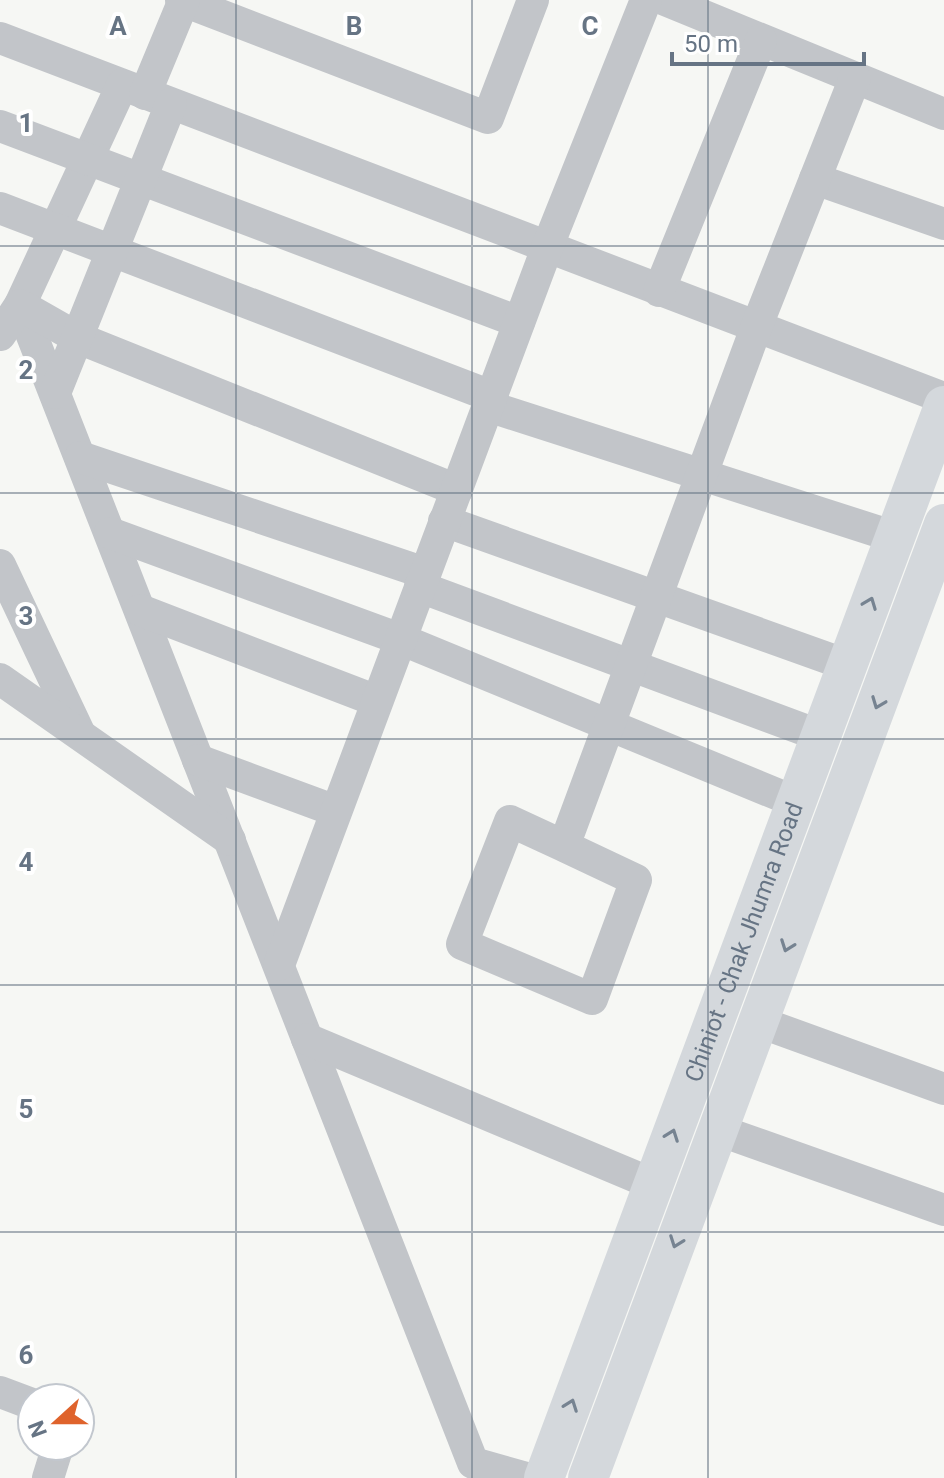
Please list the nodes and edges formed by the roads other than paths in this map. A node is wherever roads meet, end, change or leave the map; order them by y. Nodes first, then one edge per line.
1 (183, 0) edge
2 (533, 0) edge
3 (646, 0) edge
4 (665, 0) edge
5 (0, 38) edge
6 (761, 40) junction
7 (855, 78) junction
8 (146, 94) junction
9 (944, 114) edge
10 (0, 126) edge
11 (88, 159) junction
12 (141, 179) junction
13 (815, 179) junction
14 (0, 208) edge
15 (944, 224) edge
16 (56, 229) junction
17 (547, 248) junction
18 (113, 250) junction
19 (659, 291) junction
20 (20, 305) junction
21 (519, 322) junction
22 (756, 328) junction
23 (0, 335) edge
24 (78, 338) junction
25 (55, 393) junction
26 (944, 398) edge
27 (490, 401) junction
28 (944, 406) edge
29 (80, 457) junction
30 (701, 477) junction
31 (457, 490) junction
32 (444, 521) junction
33 (944, 524) edge
34 (110, 533) junction
35 (895, 537) junction
36 (0, 565) edge
37 (422, 580) junction
38 (656, 598) junction
39 (140, 610) junction
40 (400, 639) junction
41 (847, 665) junction
42 (630, 667) junction
43 (0, 679) edge
44 (377, 701) junction
45 (609, 726) junction
46 (81, 735) junction
47 (821, 736) junction
48 (198, 760) junction
49 (796, 802) junction
50 (336, 811) junction
51 (230, 840) junction
52 (564, 846) junction
53 (279, 965) junction
54 (759, 1022) junction
55 (307, 1039) junction
56 (944, 1089) edge
57 (718, 1130) junction
58 (653, 1184) junction
59 (944, 1210) edge
60 (526, 1478) edge
61 (544, 1478) edge
62 (588, 1478) edge

1 - 2 street
1 - 8 street
3 - 17 street
4 - 6 street
5 - 8 street
6 - 7 street
6 - 19 street
7 - 9 street
7 - 13 street
8 - 11 street
8 - 12 street
8 - 17 street
10 - 11 street
11 - 12 street
11 - 16 street
12 - 18 street
12 - 21 street
13 - 15 street
13 - 22 street
14 - 16 street
16 - 18 street
16 - 20 street
17 - 19 street
17 - 21 street
18 - 24 street
18 - 27 street
19 - 22 street
20 - 23 street
20 - 24 street
20 - 25 street
21 - 27 street
22 - 26 street
22 - 30 street
24 - 25 street
24 - 31 street
25 - 29 street
27 - 30 street
27 - 31 street
28 - 35 main road, Chiniot - Chak Jhumra Road
29 - 34 street
29 - 37 street
30 - 35 street
30 - 38 street
31 - 32 street
32 - 37 street
32 - 38 street
33 -> 54 main road, Chiniot - Chak Jhumra Road
34 - 39 street
34 - 40 street
41 -> 35 main road, Chiniot - Chak Jhumra Road
36 - 46 street
37 - 40 street
37 - 42 street
38 - 41 street
38 - 42 street
39 - 44 street
39 - 48 street
40 - 44 street
40 - 45 street
41 - 47 main road, Chiniot - Chak Jhumra Road
42 - 45 street
42 - 47 street
43 - 46 street
44 - 50 street
45 - 49 street
45 - 52 street
46 - 51 street
47 - 49 main road, Chiniot - Chak Jhumra Road
48 - 50 street
48 - 51 street
58 -> 49 main road, Chiniot - Chak Jhumra Road
50 - 53 street
51 - 53 street
52 - 52 street
53 - 55 street
54 - 56 street
54 - 57 main road, Chiniot - Chak Jhumra Road
55 - 58 street
55 - 60 street
57 - 59 street
57 -> 62 main road, Chiniot - Chak Jhumra Road
61 -> 58 main road, Chiniot - Chak Jhumra Road

